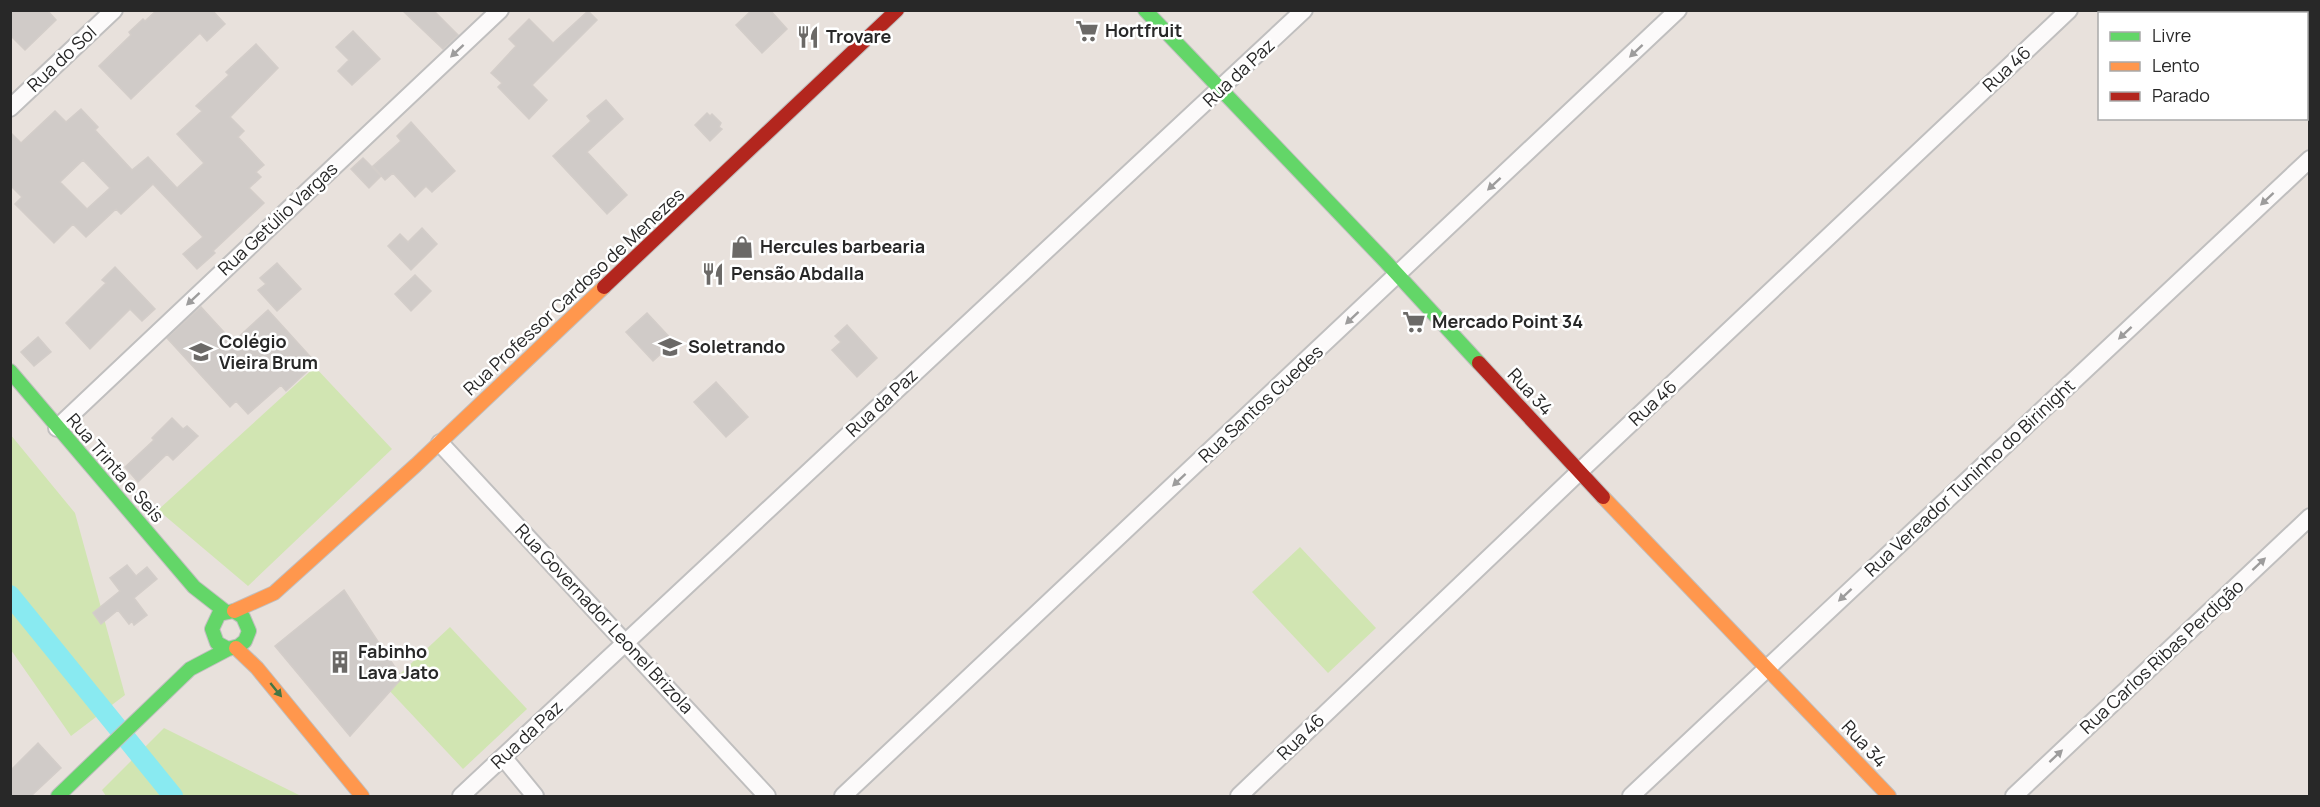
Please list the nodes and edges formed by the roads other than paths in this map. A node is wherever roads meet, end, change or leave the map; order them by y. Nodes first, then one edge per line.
1 (114, 10) edge
2 (500, 10) edge
3 (897, 10) edge
4 (1145, 10) edge
5 (1304, 10) edge
6 (1678, 10) edge
7 (2069, 10) edge
8 (1221, 90) junction
9 (10, 108) edge
10 (2310, 159) edge
11 (1397, 275) junction
12 (10, 371) edge
13 (57, 428) junction
14 (440, 442) junction
15 (1579, 472) junction
16 (2310, 517) edge
17 (194, 587) junction
18 (272, 595) junction
19 (230, 612) junction
20 (208, 620) junction
21 (249, 631) junction
22 (625, 642) junction
23 (232, 648) junction
24 (1768, 667) junction
25 (190, 669) junction
26 (503, 757) junction
27 (58, 796) edge
28 (362, 796) edge
29 (460, 796) edge
30 (535, 796) edge
31 (767, 796) edge
32 (843, 796) edge
33 (1239, 796) edge
34 (1631, 796) edge
35 (1889, 796) edge
36 (2014, 796) edge

1 - 9 street, Rua do Sol
2 -> 13 street, Rua Getúlio Vargas
3 - 14 street, Rua Professor Cardoso de Menezes
4 - 8 street, Rua 34
5 - 8 street, Rua da Paz
6 -> 11 street, Rua Santos Guedes
7 - 15 street, Rua 46
8 - 11 street, Rua 34
8 - 22 street, Rua da Paz
10 -> 24 street, Rua Vereador Tuninho do Birinight
11 - 15 street, Rua 34
11 -> 32 street, Rua Santos Guedes
12 - 13 street, Rua Trinta e Seis
13 - 17 street, Rua Trinta e Seis
14 - 18 street, Rua Professor Cardoso de Menezes
14 - 22 street, Rua Governador Leonel Brizola
15 - 24 street, Rua 34
15 - 33 street, Rua 46
36 -> 16 street, Rua Carlos Ribas Perdigão
17 - 19 street, Rua Trinta e Seis
17 - 20 street, Rua Trinta e Seis
18 - 19 street, Rua Professor Cardoso de Menezes
18 - 21 street, Rua Professor Cardoso de Menezes
19 - 20 street, Rua Professor Cardoso de Menezes
19 - 21 street
20 - 23 street
20 - 25 street, Rua Professor Cardoso de Menezes
21 - 23 street, Rua Professor Cardoso de Menezes
22 - 26 street, Rua da Paz
22 - 31 street, Rua Governador Leonel Brizola
23 - 25 street, Rua Professor Cardoso de Menezes
23 -> 28 street
24 - 34 street, Rua Vereador Tuninho do Birinight
24 - 35 street, Rua 34
25 - 27 street, Rua Professor Cardoso de Menezes
26 - 29 street, Rua da Paz
26 - 30 street

